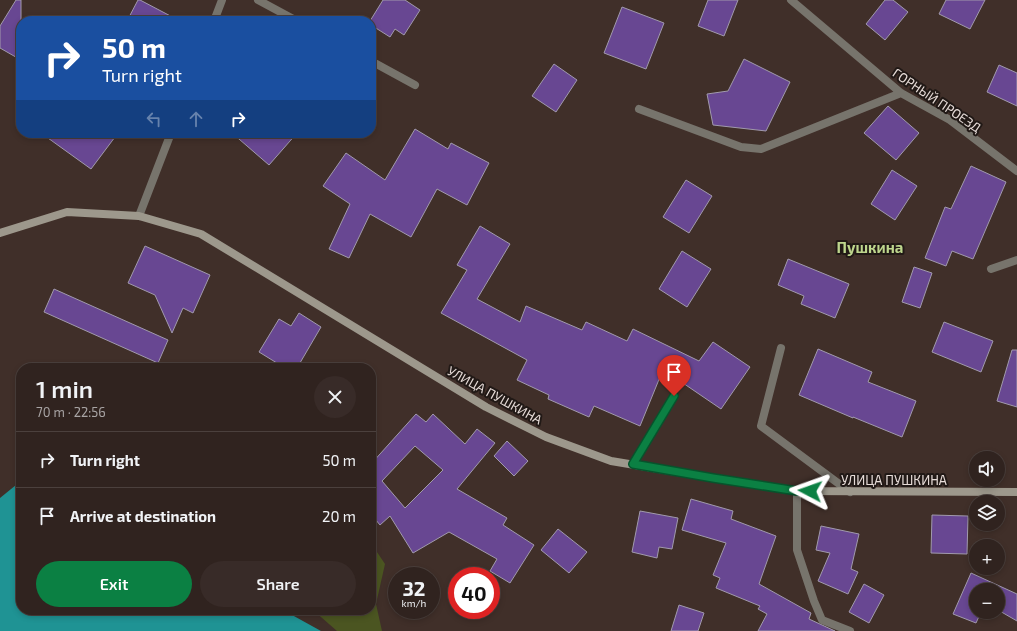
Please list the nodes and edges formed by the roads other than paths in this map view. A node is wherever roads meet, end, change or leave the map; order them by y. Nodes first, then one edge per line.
1 (222, 0) edge
2 (258, 0) edge
3 (791, 0) edge
4 (216, 16) edge
5 (288, 16) edge
6 (376, 64) edge
7 (415, 85) dead end
8 (901, 93) junction
9 (639, 109) dead end
10 (169, 138) edge
11 (1017, 171) edge
12 (139, 216) junction
13 (0, 233) edge
14 (1017, 260) edge
15 (991, 269) dead end
16 (781, 348) dead end
17 (674, 396) dead end
18 (633, 464) junction
19 (797, 491) junction
20 (850, 492) junction
21 (1017, 492) edge
22 (850, 631) edge

1 - 4 street
2 - 5 street
3 - 8 street, ГОРНЫЙ ПРОЕЗД
6 - 7 street
8 - 9 street
8 - 11 street, ГОРНЫЙ ПРОЕЗД
10 - 12 street
12 - 13 street, УЛИЦА ПУШКИНА
12 - 18 street, УЛИЦА ПУШКИНА
14 - 15 street
16 - 20 street
17 - 18 street
18 - 19 street, УЛИЦА ПУШКИНА
19 - 20 street, УЛИЦА ПУШКИНА
19 - 22 street
20 - 21 street, УЛИЦА ПУШКИНА

